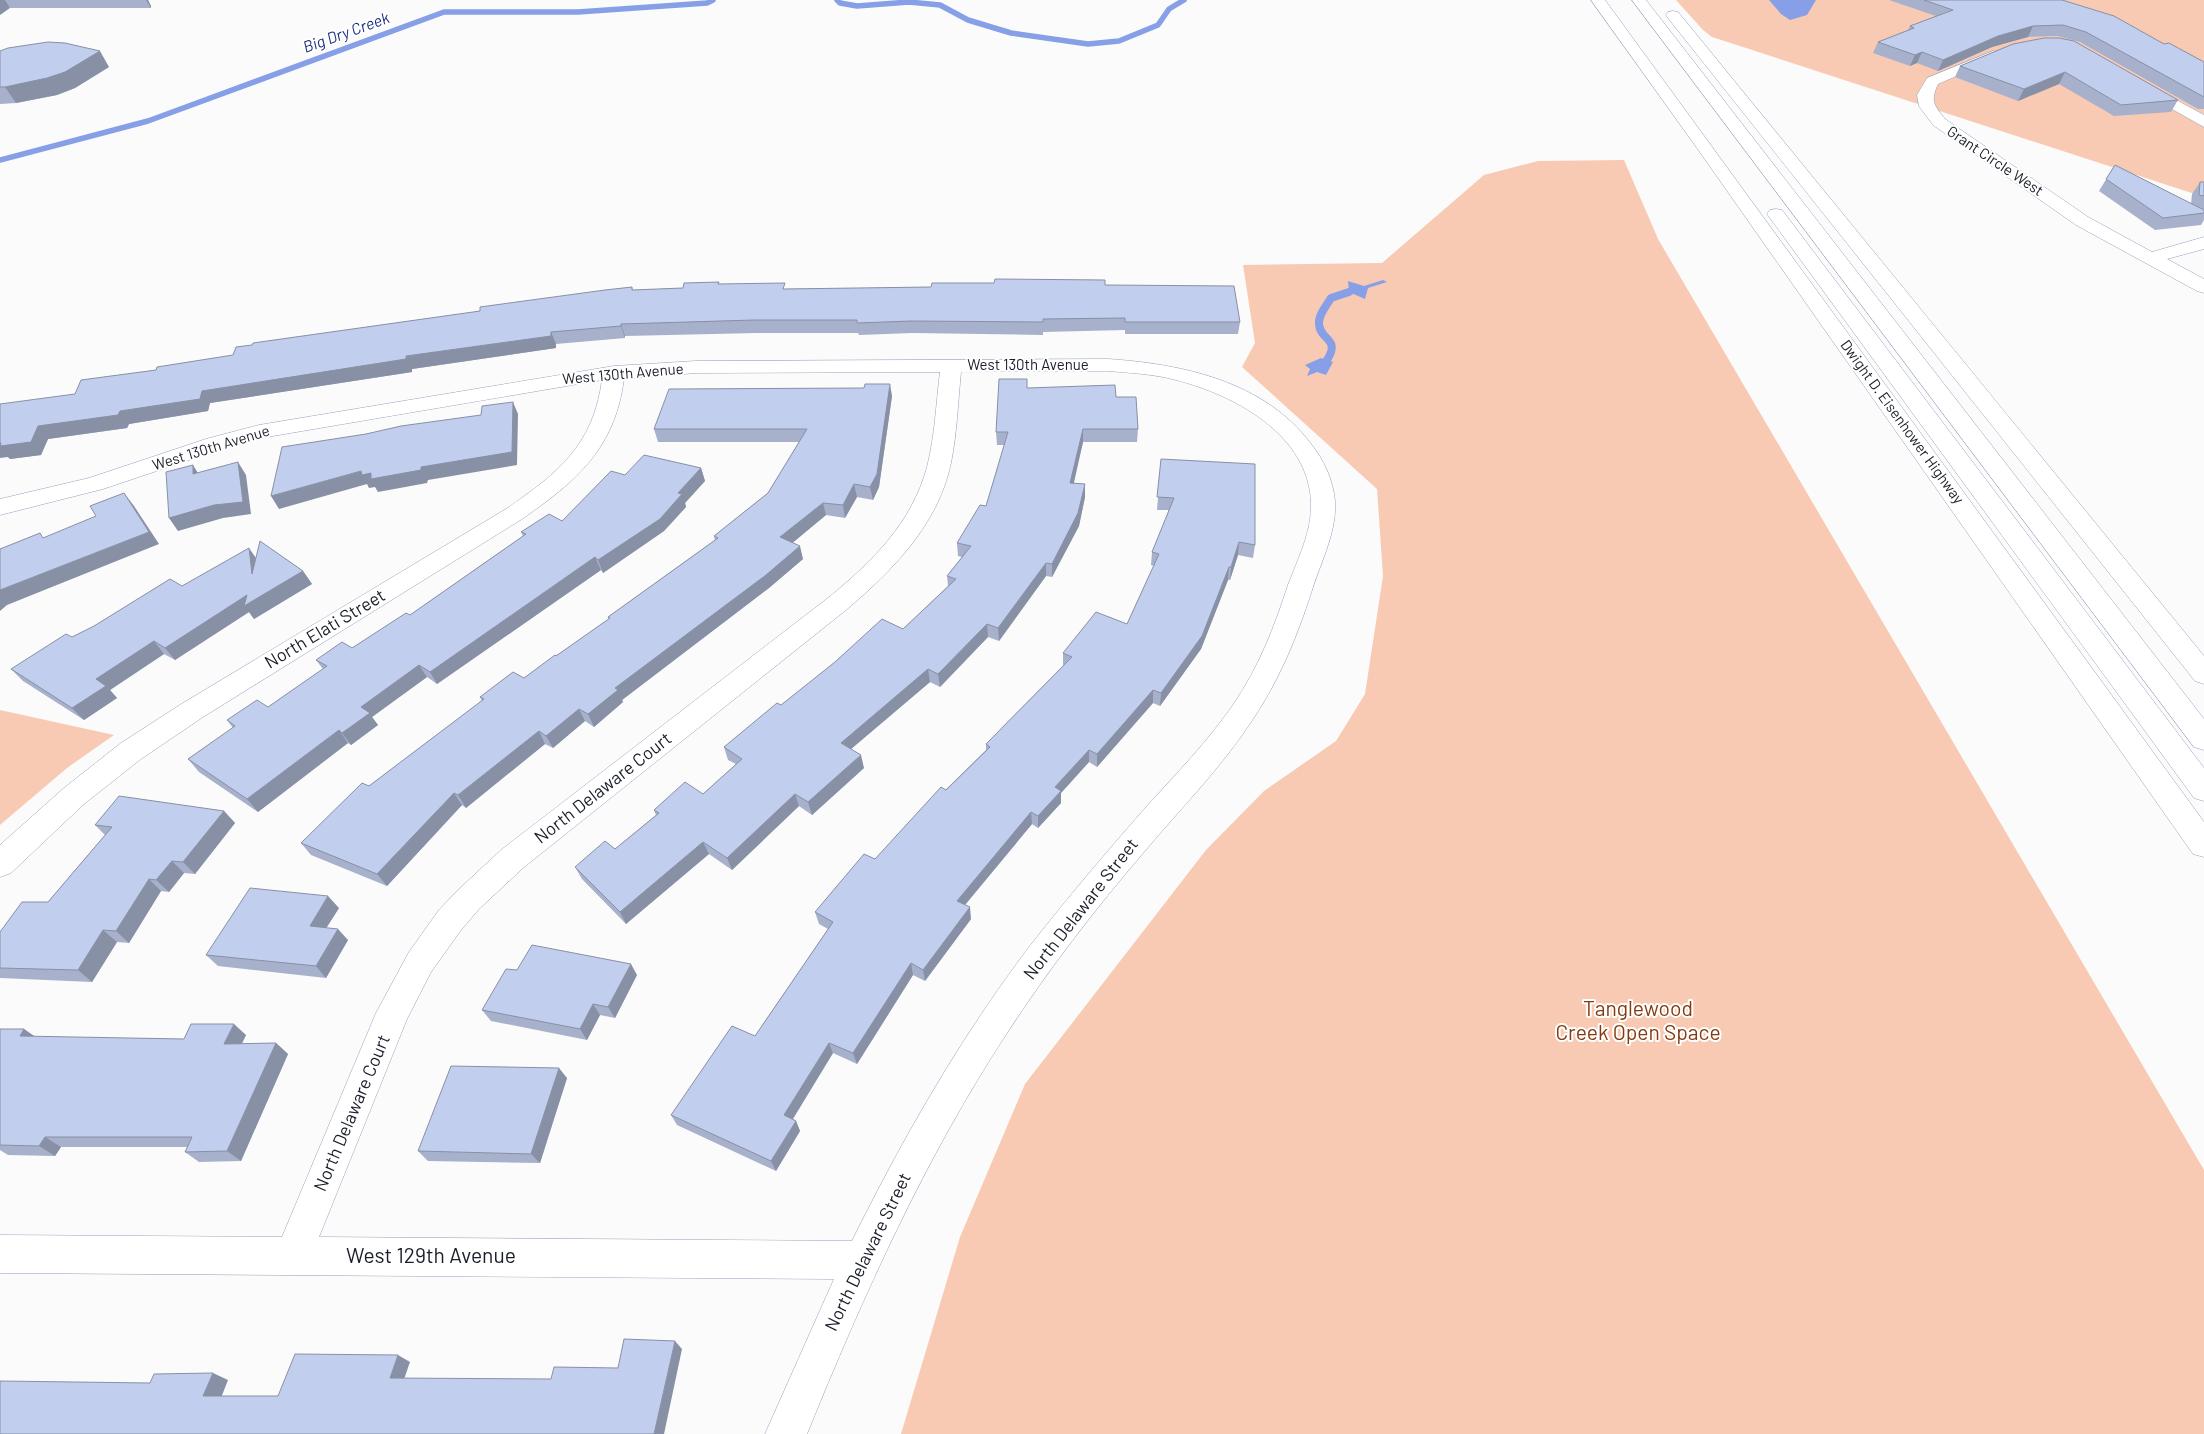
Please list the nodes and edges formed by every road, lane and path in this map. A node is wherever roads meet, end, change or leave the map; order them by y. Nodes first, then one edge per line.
1 (1598, 0) edge
2 (1617, 0) edge
3 (1639, 0) edge
4 (1661, 0) edge
5 (2008, 50) edge
6 (2131, 80) edge
7 (2204, 122) edge
8 (2204, 243) edge
9 (2150, 258) junction
10 (2204, 287) edge
11 (951, 366) junction
12 (614, 372) junction
13 (1255, 405) joint
14 (0, 507) edge
15 (2204, 674) edge
16 (2204, 739) edge
17 (2204, 790) edge
18 (2204, 845) edge
19 (0, 864) edge
20 (0, 1254) edge
21 (293, 1256) junction
22 (862, 1260) junction
23 (786, 1434) edge

1 - 18 main road, Dwight D. Eisenhower Highway
2 - 17 main road
3 - 16 main road
4 - 15 main road
5 - 9 main road, Grant Circle West
6 - 7 main road
8 - 9 main road
9 - 10 main road, Grant Circle West
11 - 12 main road, West 130th Avenue
11 - 13 main road, West 130th Avenue
11 - 21 main road, North Delaware Court
12 - 14 main road, West 130th Avenue
12 - 19 main road, North Elati Street
13 - 22 main road, North Delaware Street
20 - 21 main road, West 129th Avenue
21 - 22 main road, West 129th Avenue
22 - 23 main road, North Delaware Street

